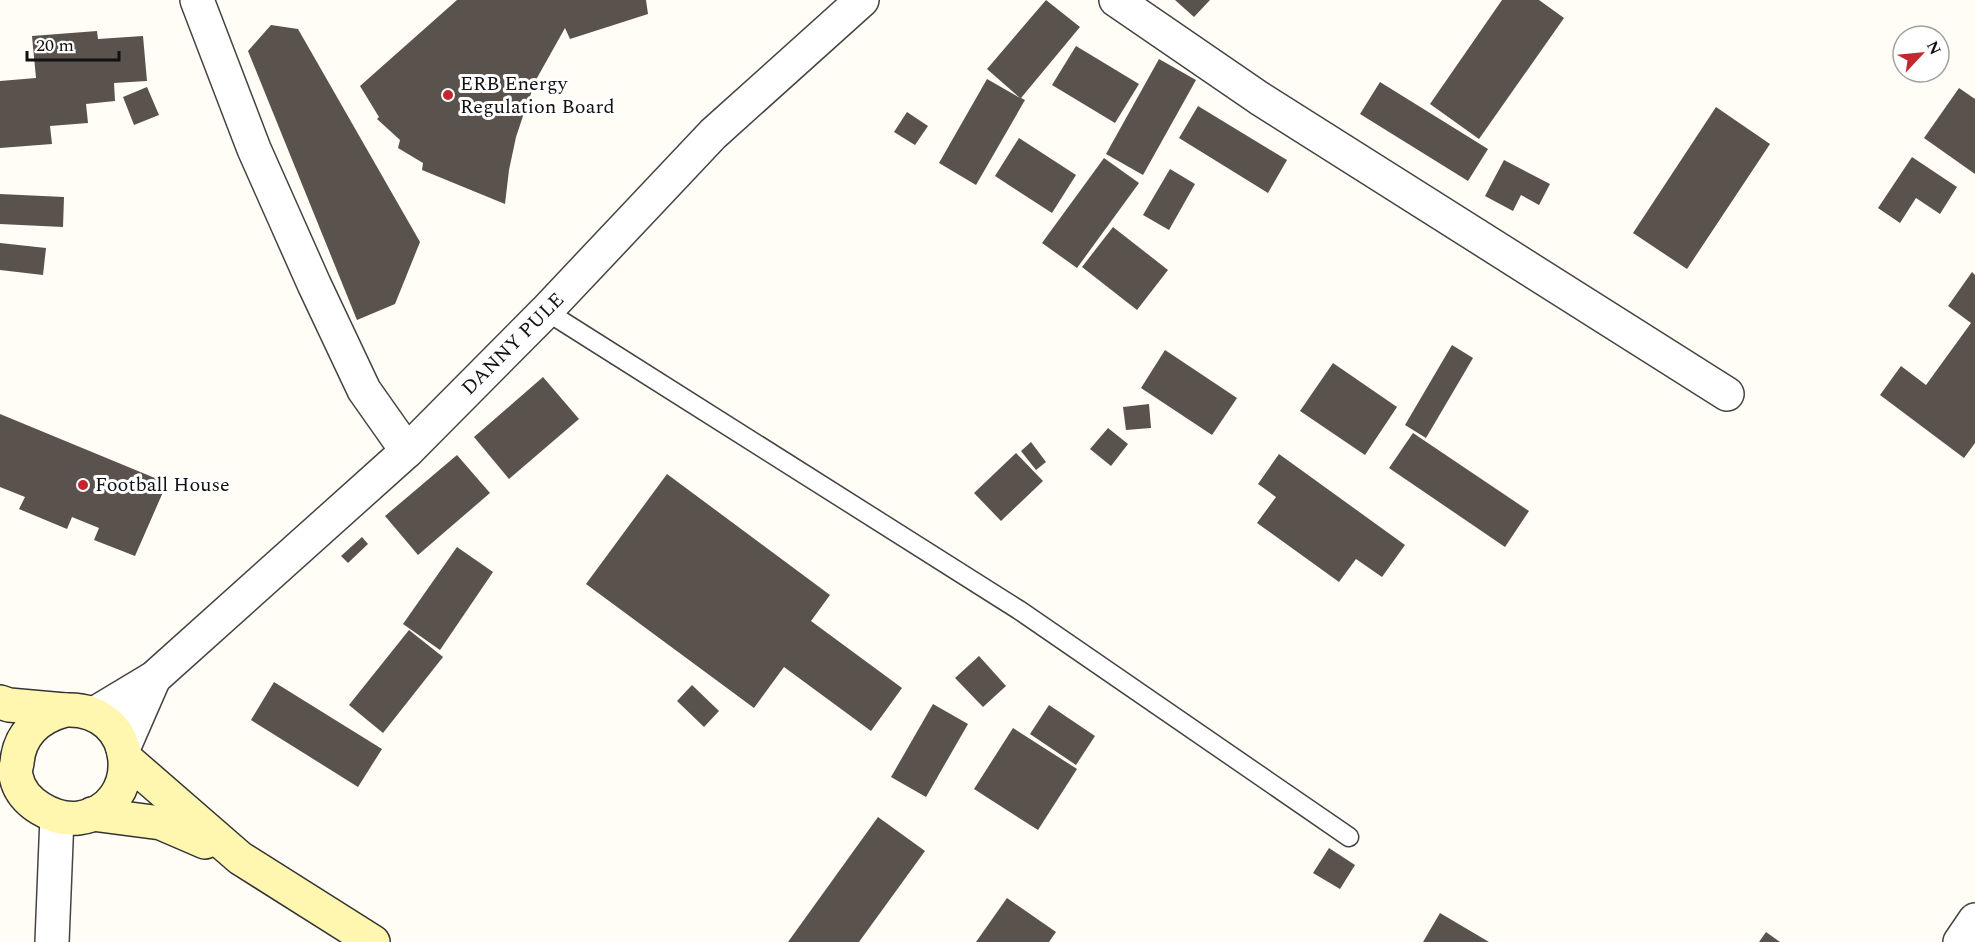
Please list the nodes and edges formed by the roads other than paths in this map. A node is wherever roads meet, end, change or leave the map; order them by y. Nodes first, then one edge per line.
1 (197, 0) edge
2 (862, 0) edge
3 (1116, 0) edge
4 (546, 311) junction
5 (1726, 394) dead end
6 (407, 451) junction
7 (154, 678) junction
8 (0, 702) edge
9 (80, 712) junction
10 (124, 754) junction
11 (8, 770) edge
12 (92, 814) junction
13 (57, 817) junction
14 (1349, 837) dead end
15 (240, 858) junction
16 (1975, 920) edge
17 (52, 942) edge
18 (373, 942) edge
19 (1960, 942) edge

1 - 6 street
2 - 4 street, DANNY PULE
3 - 5 street
4 - 6 street, DANNY PULE
4 - 14 lane
6 - 7 street, DANNY PULE
7 - 9 street, DANNY PULE
7 - 10 street, DANNY PULE
8 - 9 main road
9 - 10 main road
9 - 11 main road
10 - 12 main road
10 - 15 main road
11 - 13 main road
12 - 13 main road
12 - 15 main road
13 - 17 street
15 - 18 main road
16 - 19 street

